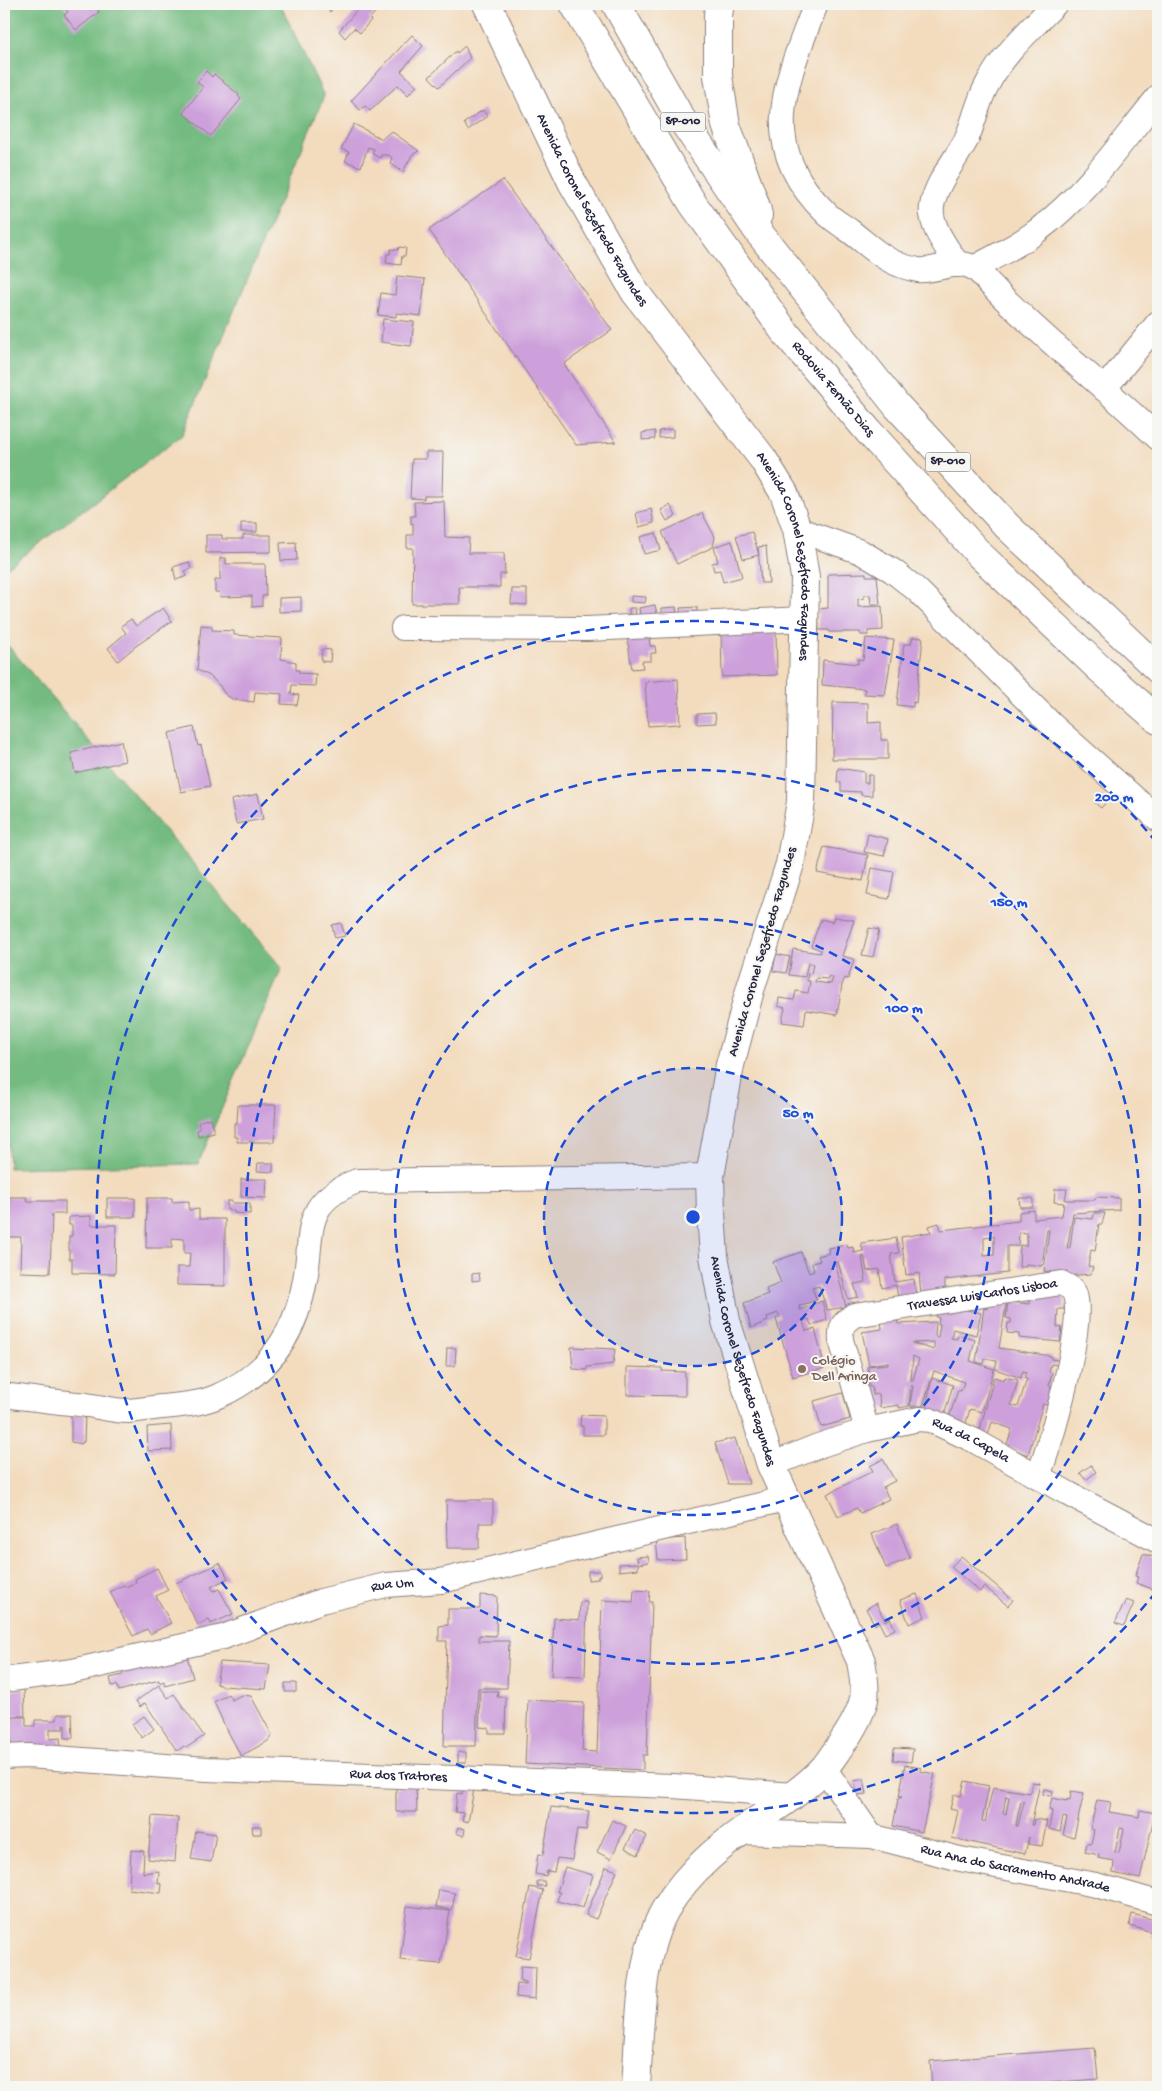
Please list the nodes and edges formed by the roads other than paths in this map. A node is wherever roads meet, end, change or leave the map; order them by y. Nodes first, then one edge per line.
1 (487, 4) edge
2 (574, 4) edge
3 (616, 4) edge
4 (720, 4) edge
5 (816, 4) edge
6 (1055, 4) edge
7 (1158, 97) edge
8 (760, 234) junction
9 (966, 266) junction
10 (1158, 323) edge
11 (1104, 389) junction
12 (1158, 438) edge
13 (797, 529) junction
14 (805, 619) junction
15 (403, 628) dead end
16 (1158, 669) edge
17 (1158, 720) edge
18 (1158, 819) edge
19 (710, 1176) junction
20 (4, 1395) edge
21 (867, 1430) junction
22 (771, 1465) junction
23 (1038, 1476) junction
24 (786, 1499) junction
25 (1158, 1540) edge
26 (4, 1680) edge
27 (4, 1756) edge
28 (824, 1768) junction
29 (794, 1795) junction
30 (740, 1832) junction
31 (871, 1836) junction
32 (1158, 1903) edge
33 (636, 2087) edge

1 - 13 main road, Avenida Coronel Sezefredo Fagundes
2 - 17 main road, Rodovia Fernão Dias / SP-010
3 - 8 main road, SP-010
4 - 8 main road
5 - 9 street
6 - 9 street
7 - 9 street
8 - 16 main road, SP-010
9 - 11 street
10 - 11 street
11 - 12 street
13 - 14 main road, Avenida Coronel Sezefredo Fagundes
13 - 18 street
14 - 15 street
14 - 19 main road, Avenida Coronel Sezefredo Fagundes
19 - 20 street
19 - 22 main road, Avenida Coronel Sezefredo Fagundes
21 - 22 street, Rua da Capela
21 - 23 street, Rua da Capela
21 - 23 street, Travessa Luis Carlos Lisboa
22 - 24 main road, Avenida Coronel Sezefredo Fagundes
23 - 25 street, Rua da Capela
24 - 26 street, Rua Um
24 - 28 main road, Avenida Coronel Sezefredo Fagundes
27 - 29 street, Rua dos Tratores
28 - 29 main road, Avenida Coronel Sezefredo Fagundes
28 - 31 street
29 - 30 main road, Avenida Coronel Sezefredo Fagundes
30 - 31 street
30 - 33 main road, Avenida Coronel Sezefredo Fagundes
31 - 32 street, Rua Ana do Sacramento Andrade

